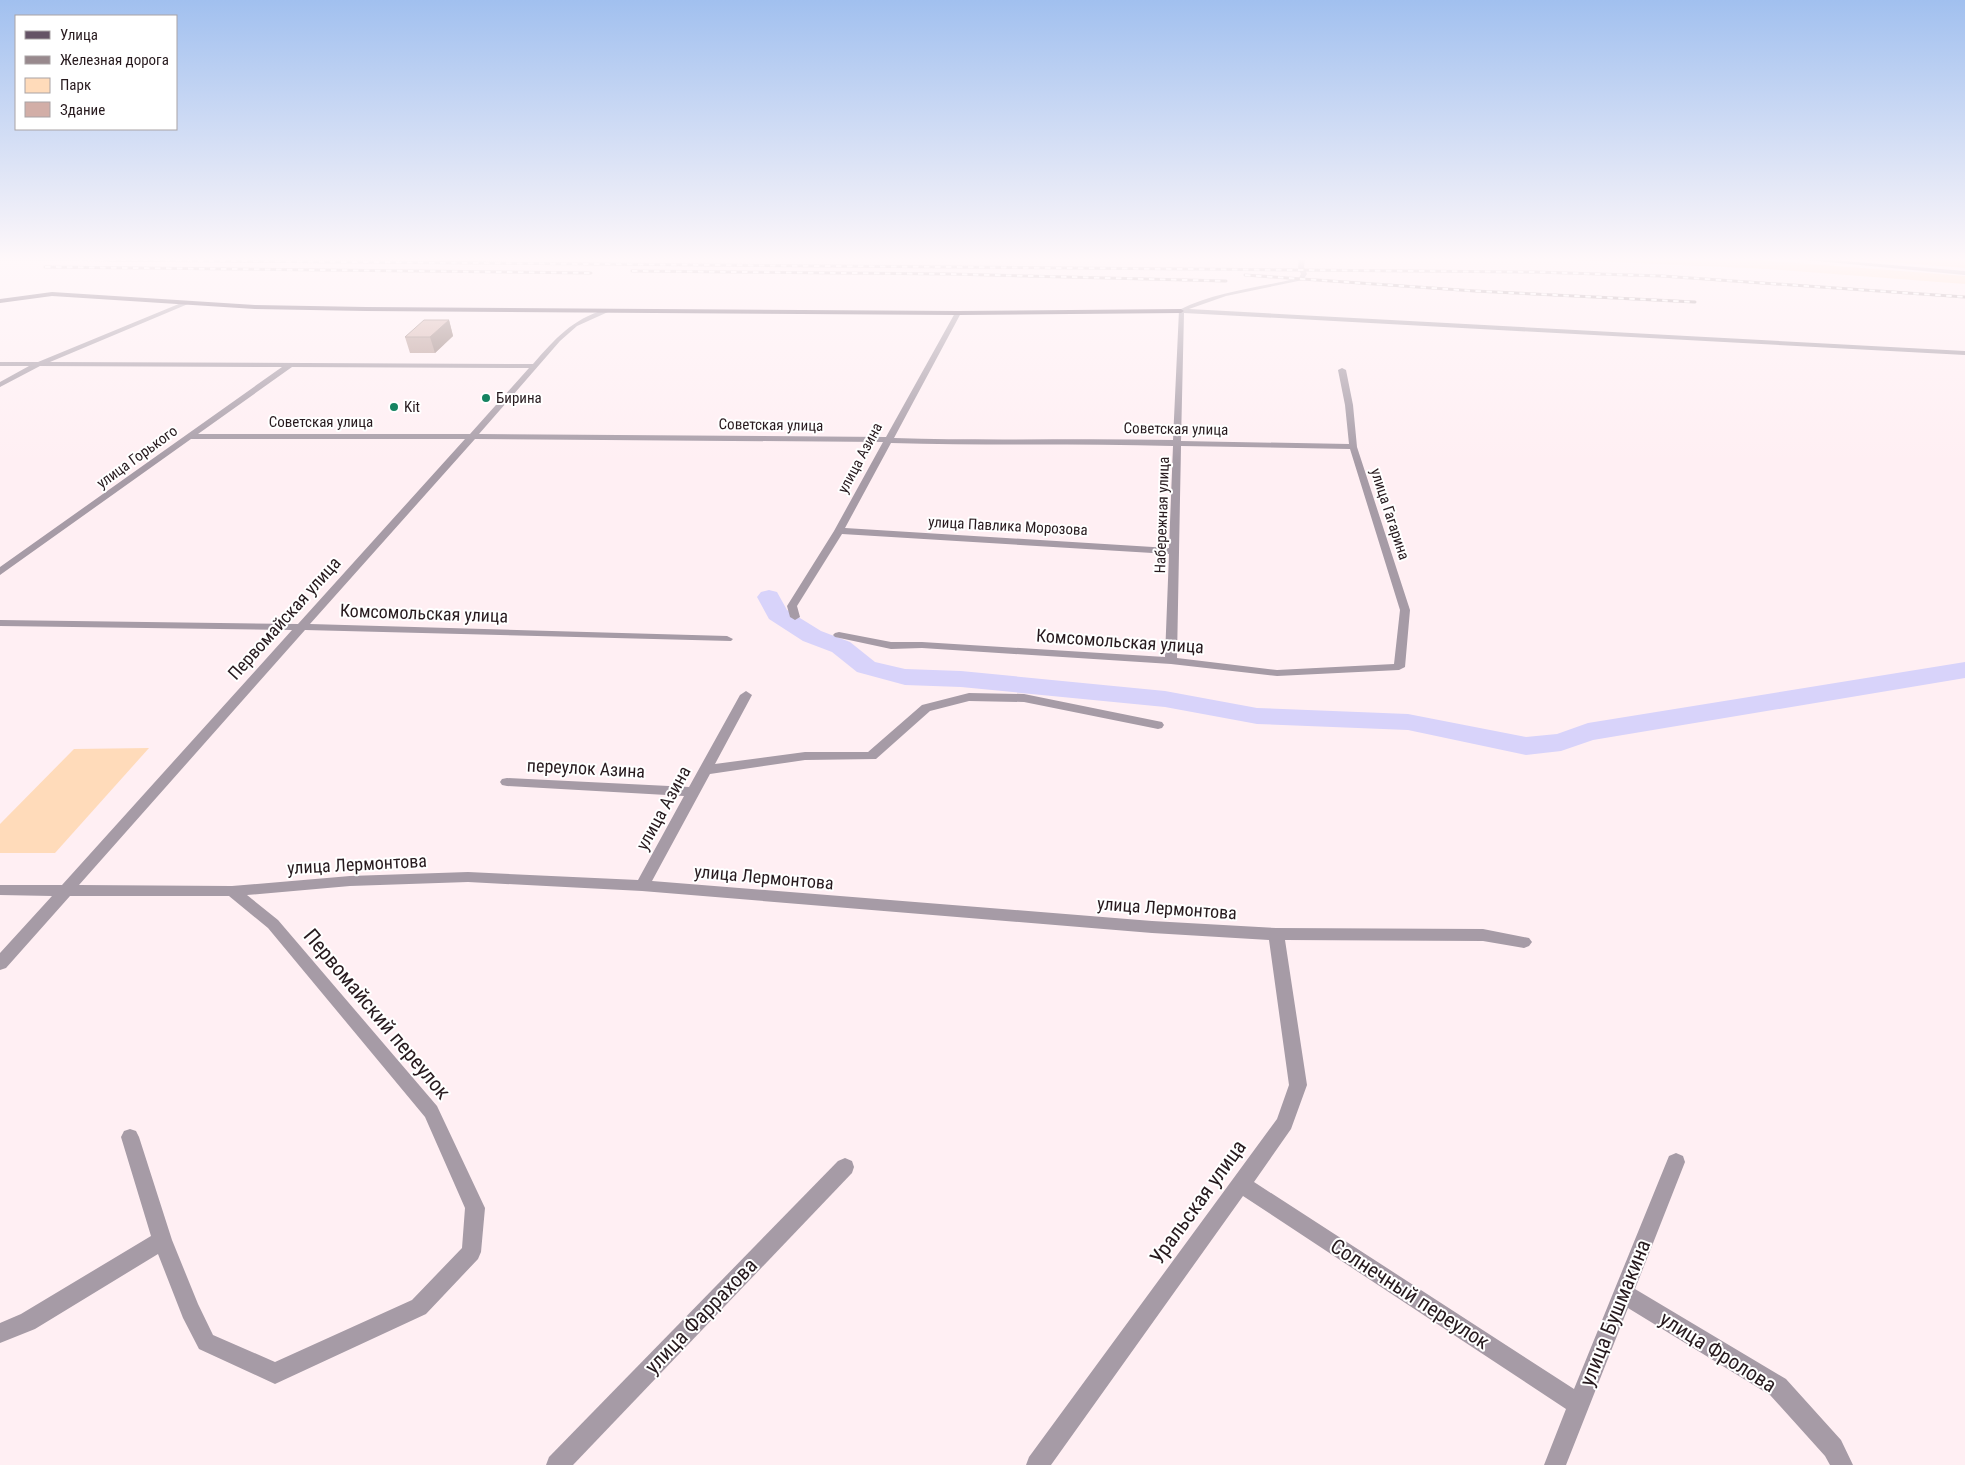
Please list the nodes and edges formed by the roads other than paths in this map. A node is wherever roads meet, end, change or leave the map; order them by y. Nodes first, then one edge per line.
1 (130, 326) edge
2 (575, 326) edge
3 (951, 326) edge
4 (1181, 326) edge
5 (1468, 326) edge
6 (1965, 353) edge
7 (0, 364) edge
8 (39, 364) junction
9 (290, 365) junction
10 (535, 366) junction
11 (1342, 370) dead end
12 (0, 385) edge
13 (473, 436) junction
14 (189, 437) junction
15 (889, 440) junction
16 (1178, 442) junction
17 (1353, 447) junction
18 (839, 531) junction
19 (1175, 551) junction
20 (0, 572) edge
21 (795, 617) dead end
22 (0, 622) edge
23 (299, 627) junction
24 (839, 635) dead end
25 (727, 639) dead end
26 (1171, 661) junction
27 (1399, 667) joint
28 (746, 695) dead end
29 (1158, 725) dead end
30 (705, 770) junction
31 (508, 782) dead end
32 (693, 792) junction
33 (642, 886) junction
34 (66, 889) junction
35 (0, 890) edge
36 (232, 892) junction
37 (1276, 934) junction
38 (1524, 942) dead end
39 (0, 964) edge
40 (130, 1138) dead end
41 (1676, 1162) dead end
42 (845, 1167) dead end
43 (1241, 1184) junction
44 (162, 1240) junction
45 (1623, 1293) junction
46 (0, 1333) edge
47 (1579, 1405) junction
48 (563, 1463) edge
49 (1037, 1465) edge
50 (1555, 1465) edge
51 (1842, 1465) edge

1 - 8 street
2 - 10 street, Первомайская улица
3 - 15 street, улица Азина
4 - 16 street, Набережная улица
5 - 6 street
7 - 8 street
8 - 9 street
8 - 12 street
9 - 10 street
9 - 14 street, улица Горького
10 - 13 street, Первомайская улица
11 - 17 street, улица Гагарина
13 - 14 street, Советская улица
13 - 15 street, Советская улица
13 - 23 street, Первомайская улица
14 - 20 street, улица Горького
15 - 16 street, Советская улица
15 - 18 street, улица Азина
16 - 17 street, Советская улица
16 - 19 street, Набережная улица
17 - 27 street, улица Гагарина
18 - 19 street, улица Павлика Морозова
18 - 21 street, улица Азина
19 - 26 street, Набережная улица
22 - 23 street, Комсомольская улица
23 - 25 street, Комсомольская улица
23 - 34 street, Первомайская улица
24 - 26 street, Комсомольская улица
26 - 27 street, Комсомольская улица
28 - 30 street, улица Азина
29 - 30 street
30 - 32 street, улица Азина
31 - 32 street, переулок Азина
32 - 33 street, улица Азина
33 - 36 street, улица Лермонтова
33 - 37 street, улица Лермонтова
34 - 35 street, улица Лермонтова
34 - 36 street, улица Лермонтова
34 - 39 street, Первомайская улица
36 - 44 street, Первомайский переулок
37 - 38 street, улица Лермонтова
37 - 43 street, Уральская улица
40 - 44 street, Первомайский переулок
41 - 45 street, улица Бушмакина
42 - 48 street, улица Фаррахова
43 - 47 street, Солнечный переулок
43 - 49 street, Уральская улица
44 - 46 street
45 - 47 street, улица Бушмакина
45 - 51 street, улица Фролова
47 - 50 street, улица Бушмакина

